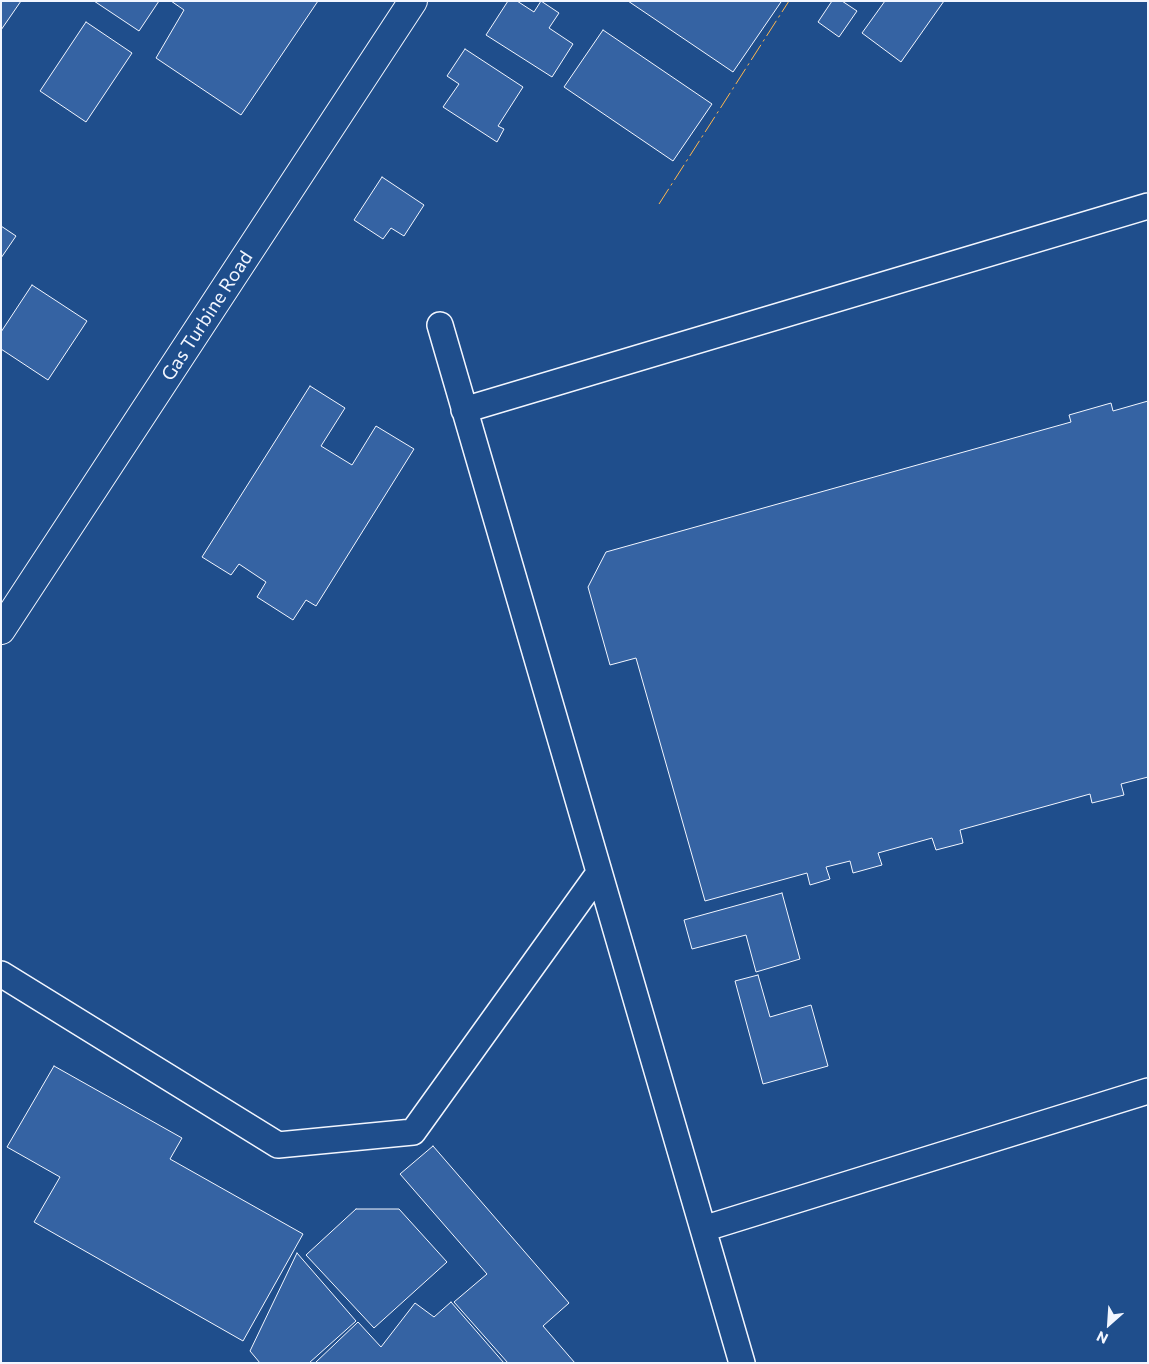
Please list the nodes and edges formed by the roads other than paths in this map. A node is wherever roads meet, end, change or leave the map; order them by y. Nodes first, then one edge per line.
1 (413, 1) edge
2 (1148, 206) edge
3 (440, 325) dead end
4 (464, 410) junction
5 (1, 630) edge
6 (599, 873) junction
7 (1, 974) edge
8 (1148, 1091) edge
9 (703, 1229) junction
10 (742, 1363) edge

1 - 5 highway, Gas Turbine Road
2 - 4 street
3 - 4 street
4 - 6 street
6 - 7 street
6 - 9 street
8 - 9 street
9 - 10 street

